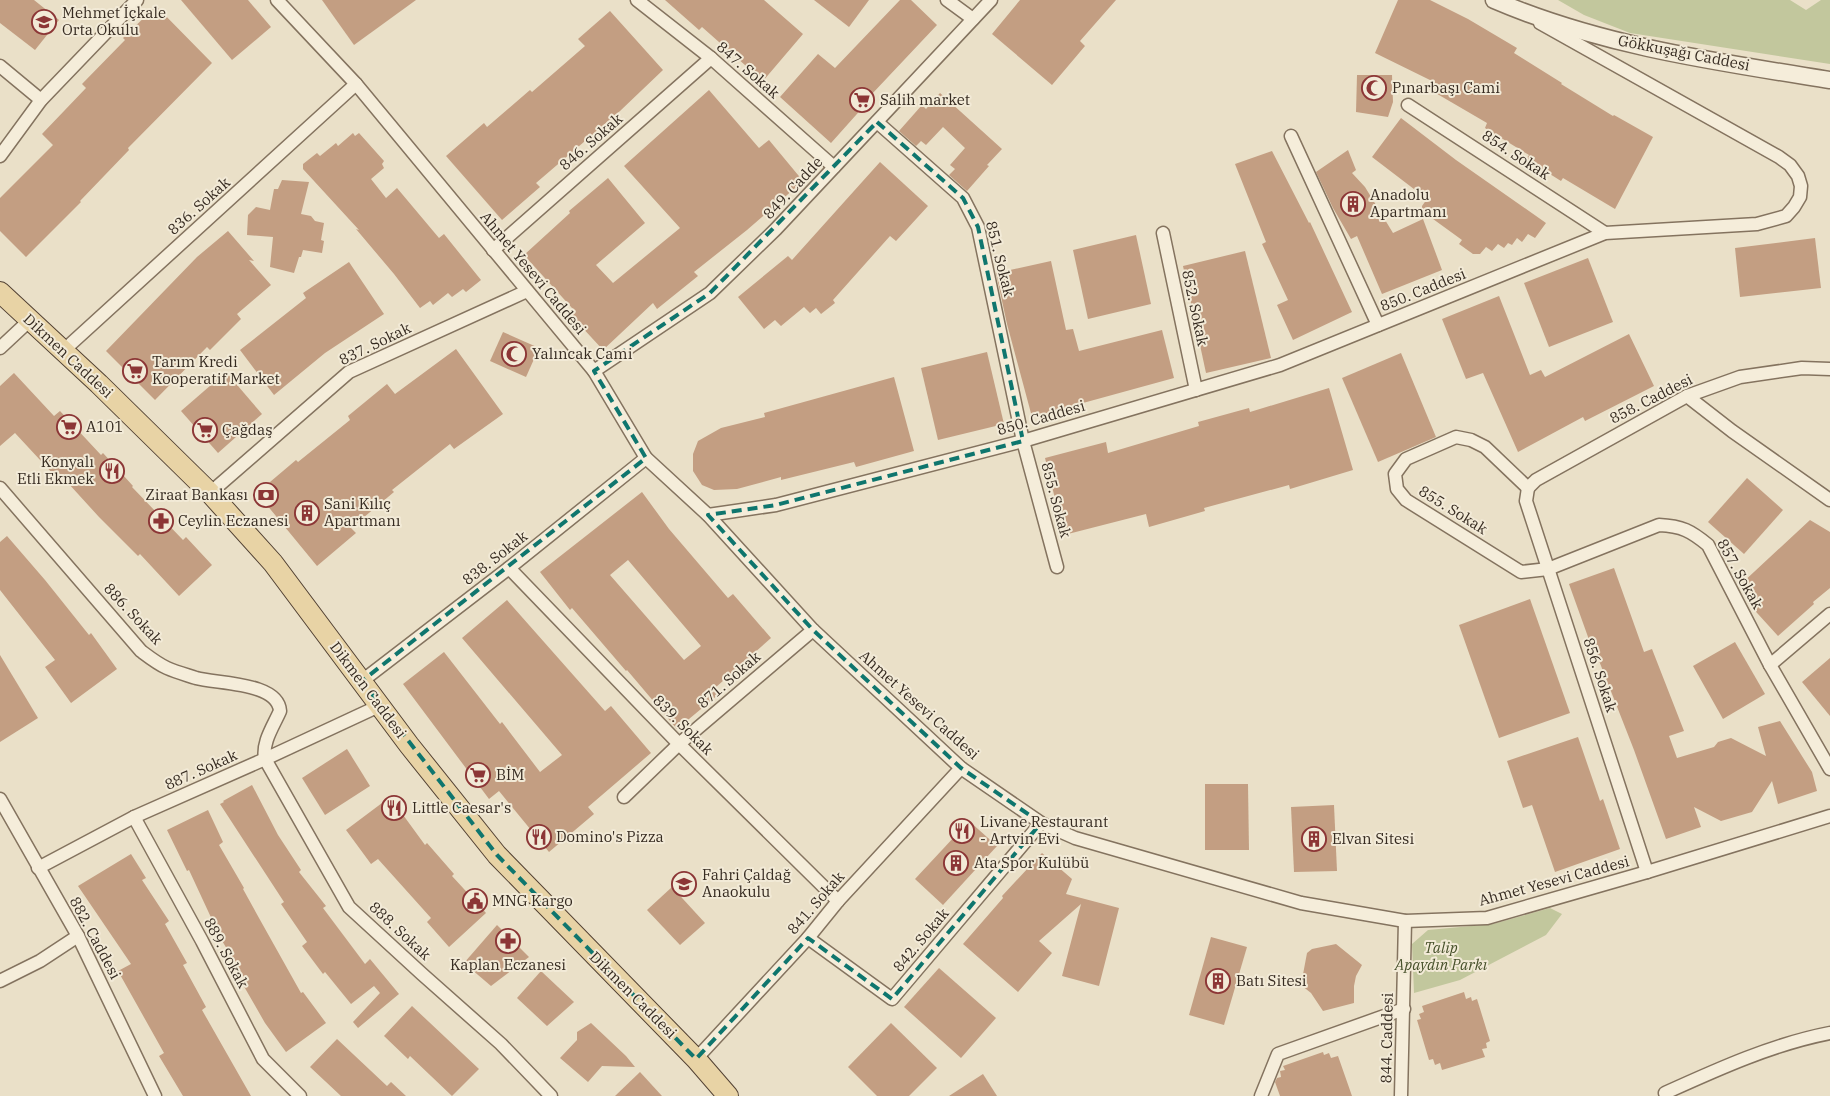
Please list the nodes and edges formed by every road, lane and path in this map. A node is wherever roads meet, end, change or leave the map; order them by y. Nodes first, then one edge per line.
1 (137, 0) edge
2 (278, 0) edge
3 (637, 0) edge
4 (947, 0) edge
5 (991, 0) edge
6 (1494, 0) edge
7 (1511, 7) junction
8 (973, 19) junction
9 (711, 58) junction
10 (0, 66) edge
11 (1830, 80) edge
12 (356, 84) junction
13 (41, 100) junction
14 (1408, 105) dead end
15 (877, 122) junction
16 (1291, 136) dead end
17 (0, 156) edge
18 (834, 168) junction
19 (1163, 233) dead end
20 (1605, 233) junction
21 (493, 250) junction
22 (527, 291) junction
23 (0, 292) edge
24 (30, 320) junction
25 (1378, 325) junction
26 (0, 348) edge
27 (63, 351) junction
28 (1830, 369) edge
29 (594, 372) junction
30 (1196, 390) junction
31 (1687, 396) junction
32 (1023, 441) junction
33 (646, 458) junction
34 (0, 488) edge
35 (1528, 488) junction
36 (210, 493) junction
37 (1830, 500) edge
38 (708, 515) junction
39 (1057, 567) dead end
40 (509, 568) junction
41 (1548, 569) junction
42 (1830, 614) edge
43 (812, 630) junction
44 (1770, 665) junction
45 (362, 681) junction
46 (379, 706) junction
47 (679, 744) junction
48 (266, 759) junction
49 (961, 768) junction
50 (1830, 769) edge
51 (624, 796) dead end
52 (0, 799) edge
53 (1830, 816) edge
54 (134, 817) junction
55 (1041, 823) junction
56 (38, 868) junction
57 (1647, 872) junction
58 (838, 901) junction
59 (1405, 921) junction
60 (78, 936) junction
61 (808, 938) junction
62 (0, 981) edge
63 (1404, 1009) junction
64 (1830, 1033) edge
65 (696, 1059) junction
66 (1665, 1093) dead end
67 (155, 1096) edge
68 (300, 1096) edge
69 (552, 1096) edge
70 (728, 1096) edge
71 (1261, 1096) edge
72 (1401, 1096) edge

1 - 13 street
2 - 12 street, Ahmet Yesevi Caddesi
3 - 9 street, 847. Sokak
4 - 8 street
5 - 8 street, 849. Cadde
6 - 7 street, Gökkuşağı Caddesi
7 - 11 street, Gökkuşağı Caddesi
7 - 20 street, 850. Caddesi
8 - 15 street, 849. Cadde
9 - 18 street, 847. Sokak
9 - 21 street, 846. Sokak
10 - 13 street
12 - 21 street, Ahmet Yesevi Caddesi
12 - 27 street, 836. Sokak
13 - 17 street
14 - 20 street, 854. Sokak
15 - 18 street, 849. Cadde
15 - 32 street, 851. Sokak
16 - 25 street
18 - 29 street, 849. Cadde
19 - 30 street, 852. Sokak
20 - 25 street, 850. Caddesi
21 - 22 street, Ahmet Yesevi Caddesi
22 - 29 street, Ahmet Yesevi Caddesi
22 - 36 street, 837. Sokak
23 - 24 main road, Dikmen Caddesi
24 - 26 street
24 - 27 main road, Dikmen Caddesi
25 - 30 street, 850. Caddesi
27 - 36 main road, Dikmen Caddesi
28 - 31 street, 858. Caddesi
29 - 33 street, Ahmet Yesevi Caddesi
30 - 32 street, 850. Caddesi
31 - 35 street, 858. Caddesi
31 - 37 street
32 - 38 street, 850. Caddesi
32 - 39 street, 855. Sokak
33 - 38 street, Ahmet Yesevi Caddesi
33 - 40 street, 838. Sokak
34 - 48 street, 886. Sokak
35 - 41 street, 856. Sokak
35 - 41 street, 855. Sokak
36 - 45 main road, Dikmen Caddesi
38 - 43 street, Ahmet Yesevi Caddesi
40 - 45 street, 838. Sokak
40 - 47 street, 839. Sokak
41 - 44 street, 857. Sokak
41 - 57 street, 856. Sokak
42 - 44 street
43 - 47 street, 871. Sokak
43 - 49 street, Ahmet Yesevi Caddesi
44 - 50 street, 857. Sokak
45 - 46 main road, Dikmen Caddesi
46 - 48 street, 887. Sokak
46 - 65 main road, Dikmen Caddesi
47 - 51 street, 871. Sokak
47 - 58 street, 839. Sokak
48 - 54 street, 887. Sokak
48 - 69 street, 888. Sokak
49 - 55 street, Ahmet Yesevi Caddesi
49 - 58 street, 841. Sokak
52 - 56 street, 882. Caddesi
53 - 57 street, Ahmet Yesevi Caddesi
54 - 56 street, 887. Sokak
54 - 68 street, 889. Sokak
55 - 59 street, Ahmet Yesevi Caddesi
55 - 61 street, 842. Sokak
56 - 60 street, 882. Caddesi
57 - 59 street, Ahmet Yesevi Caddesi
58 - 61 street, 841. Sokak
59 - 63 street, 844. Caddesi
60 - 62 street
60 - 67 street, 882. Caddesi
61 - 65 street, 841. Sokak
63 - 71 street
63 - 72 street, 844. Caddesi
64 - 66 street
65 - 70 main road, Dikmen Caddesi

